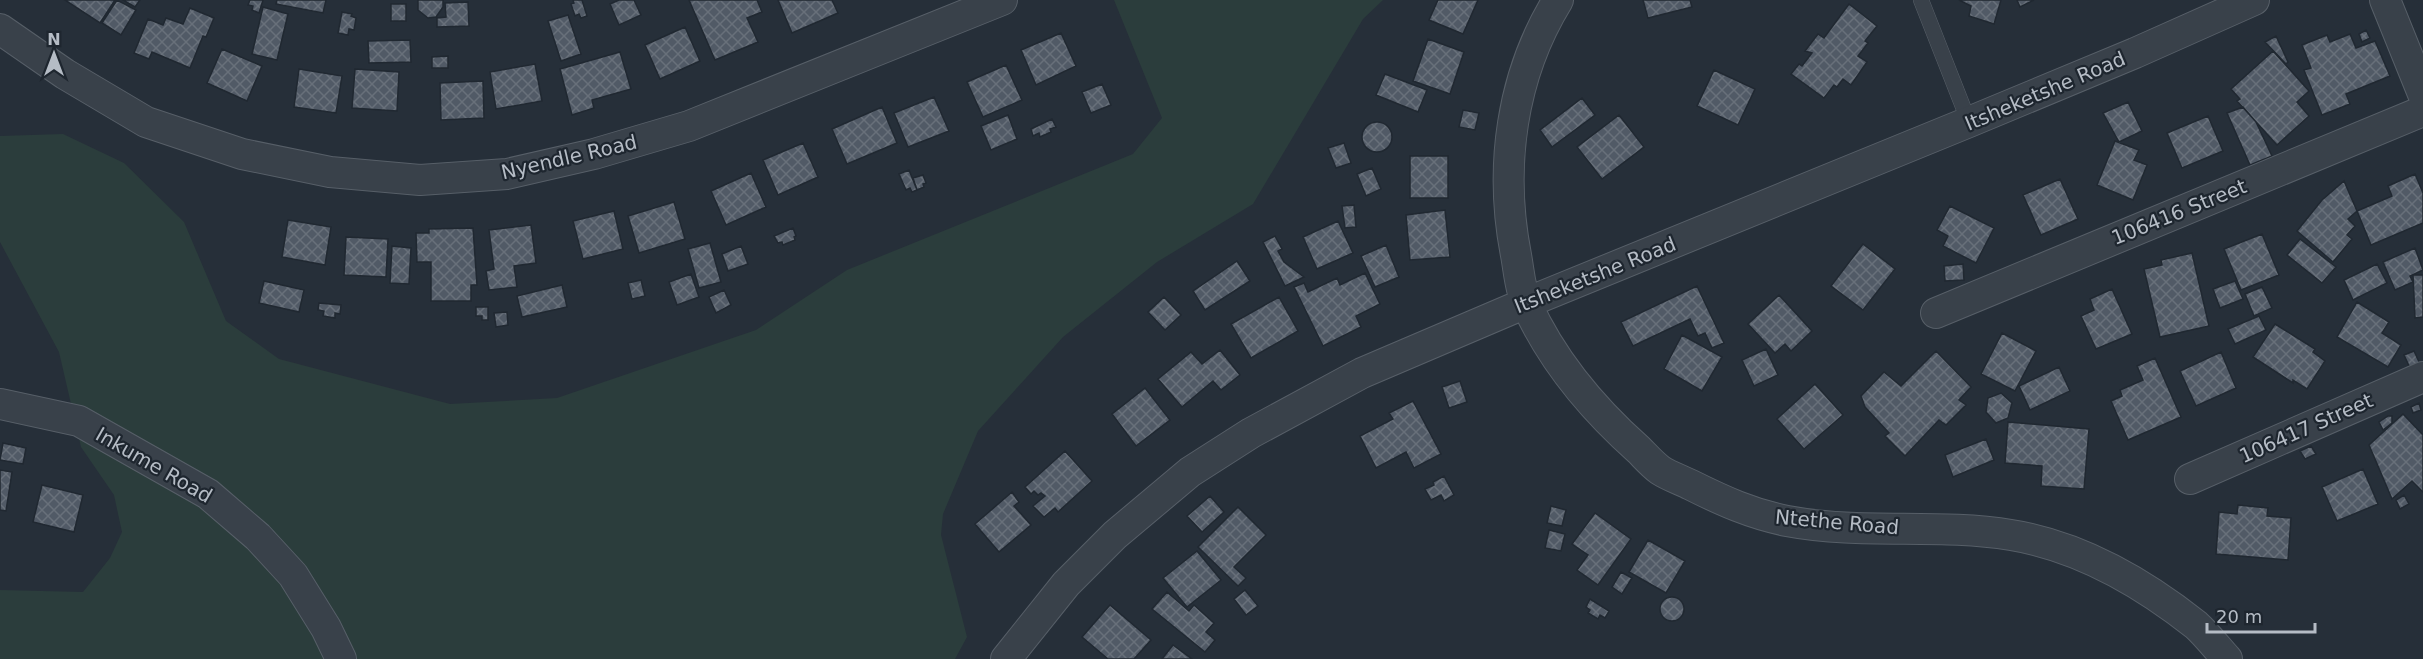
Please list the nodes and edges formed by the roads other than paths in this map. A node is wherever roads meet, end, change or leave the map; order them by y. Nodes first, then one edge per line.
1 (1002, 0) edge
2 (1558, 0) edge
3 (1921, 0) edge
4 (2254, 0) edge
5 (2385, 0) edge
6 (0, 28) edge
7 (2423, 94) edge
8 (2423, 111) edge
9 (1969, 122) junction
10 (1526, 303) junction
11 (1936, 313) dead end
12 (2423, 377) edge
13 (0, 404) edge
14 (2190, 479) dead end
15 (341, 659) edge
16 (1005, 659) edge
17 (2227, 659) edge

1 - 6 street, Nyendle Road
2 - 10 street, Ntethe Road
3 - 9 lane
4 - 9 street, Itsheketshe Road
5 - 7 street
8 - 11 street, 106416 Street
9 - 10 street, Itsheketshe Road
10 - 16 street, Itsheketshe Road
10 - 17 street, Ntethe Road
12 - 14 street, 106417 Street
13 - 15 street, Inkume Road

